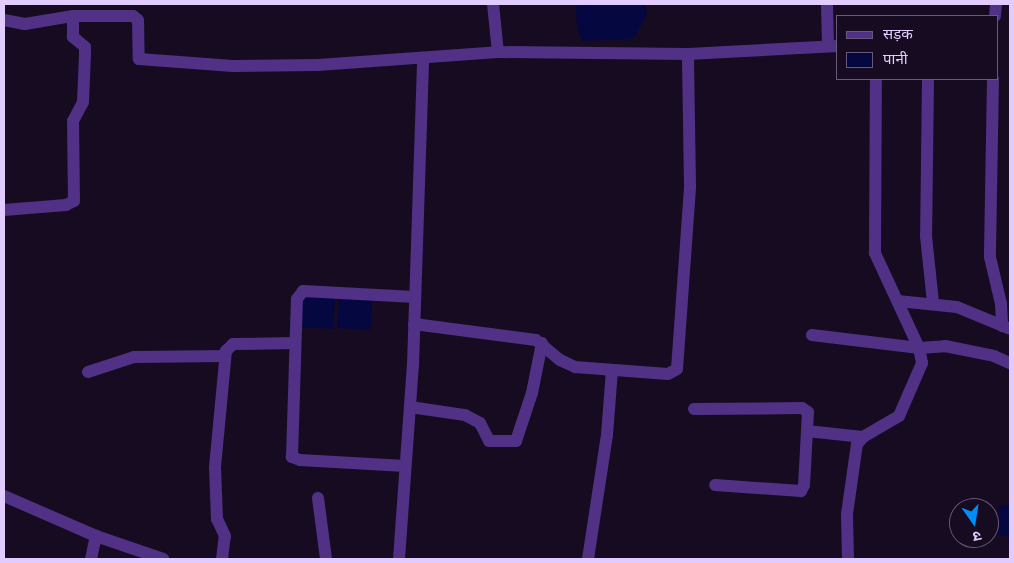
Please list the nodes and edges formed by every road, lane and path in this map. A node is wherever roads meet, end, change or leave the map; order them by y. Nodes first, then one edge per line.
1 (493, 4) edge
2 (827, 4) edge
3 (92, 10) edge
4 (73, 16) junction
5 (4, 20) edge
6 (833, 46) edge
7 (498, 52) junction
8 (688, 54) junction
9 (423, 59) junction
10 (876, 80) edge
11 (928, 80) edge
12 (993, 80) edge
13 (4, 210) edge
14 (415, 297) junction
15 (898, 300) junction
16 (933, 303) junction
17 (414, 324) junction
18 (1006, 328) edge
19 (812, 335) dead end
20 (294, 343) junction
21 (542, 343) junction
22 (919, 348) junction
23 (225, 356) junction
24 (1010, 363) edge
25 (612, 370) junction
26 (88, 372) dead end
27 (410, 407) junction
28 (694, 410) dead end
29 (807, 431) junction
30 (864, 437) junction
31 (405, 466) junction
32 (715, 485) dead end
33 (4, 496) edge
34 (318, 498) dead end
35 (96, 536) junction
36 (91, 559) edge
37 (164, 559) edge
38 (222, 559) edge
39 (326, 559) edge
40 (399, 559) edge
41 (588, 559) edge
42 (848, 559) edge

1 - 7 street
2 - 6 street
3 - 4 street
3 - 9 street
4 - 5 street
4 - 13 street
6 - 8 street
7 - 8 street
7 - 9 street
8 - 25 street
9 - 14 street
10 - 15 street
11 - 16 street
12 - 18 street
14 - 17 street
14 - 20 street
15 - 16 street
15 - 22 street
16 - 18 street
17 - 21 street
17 - 27 street
19 - 22 street
20 - 23 street
20 - 31 street
21 - 25 street
21 - 27 street
22 - 24 street
22 - 30 street
23 - 26 street
23 - 38 street
25 - 41 street
27 - 31 street
28 - 29 street
29 - 30 street
29 - 32 street
30 - 42 street
31 - 40 street
33 - 35 street
34 - 39 street
35 - 36 street
35 - 37 street

